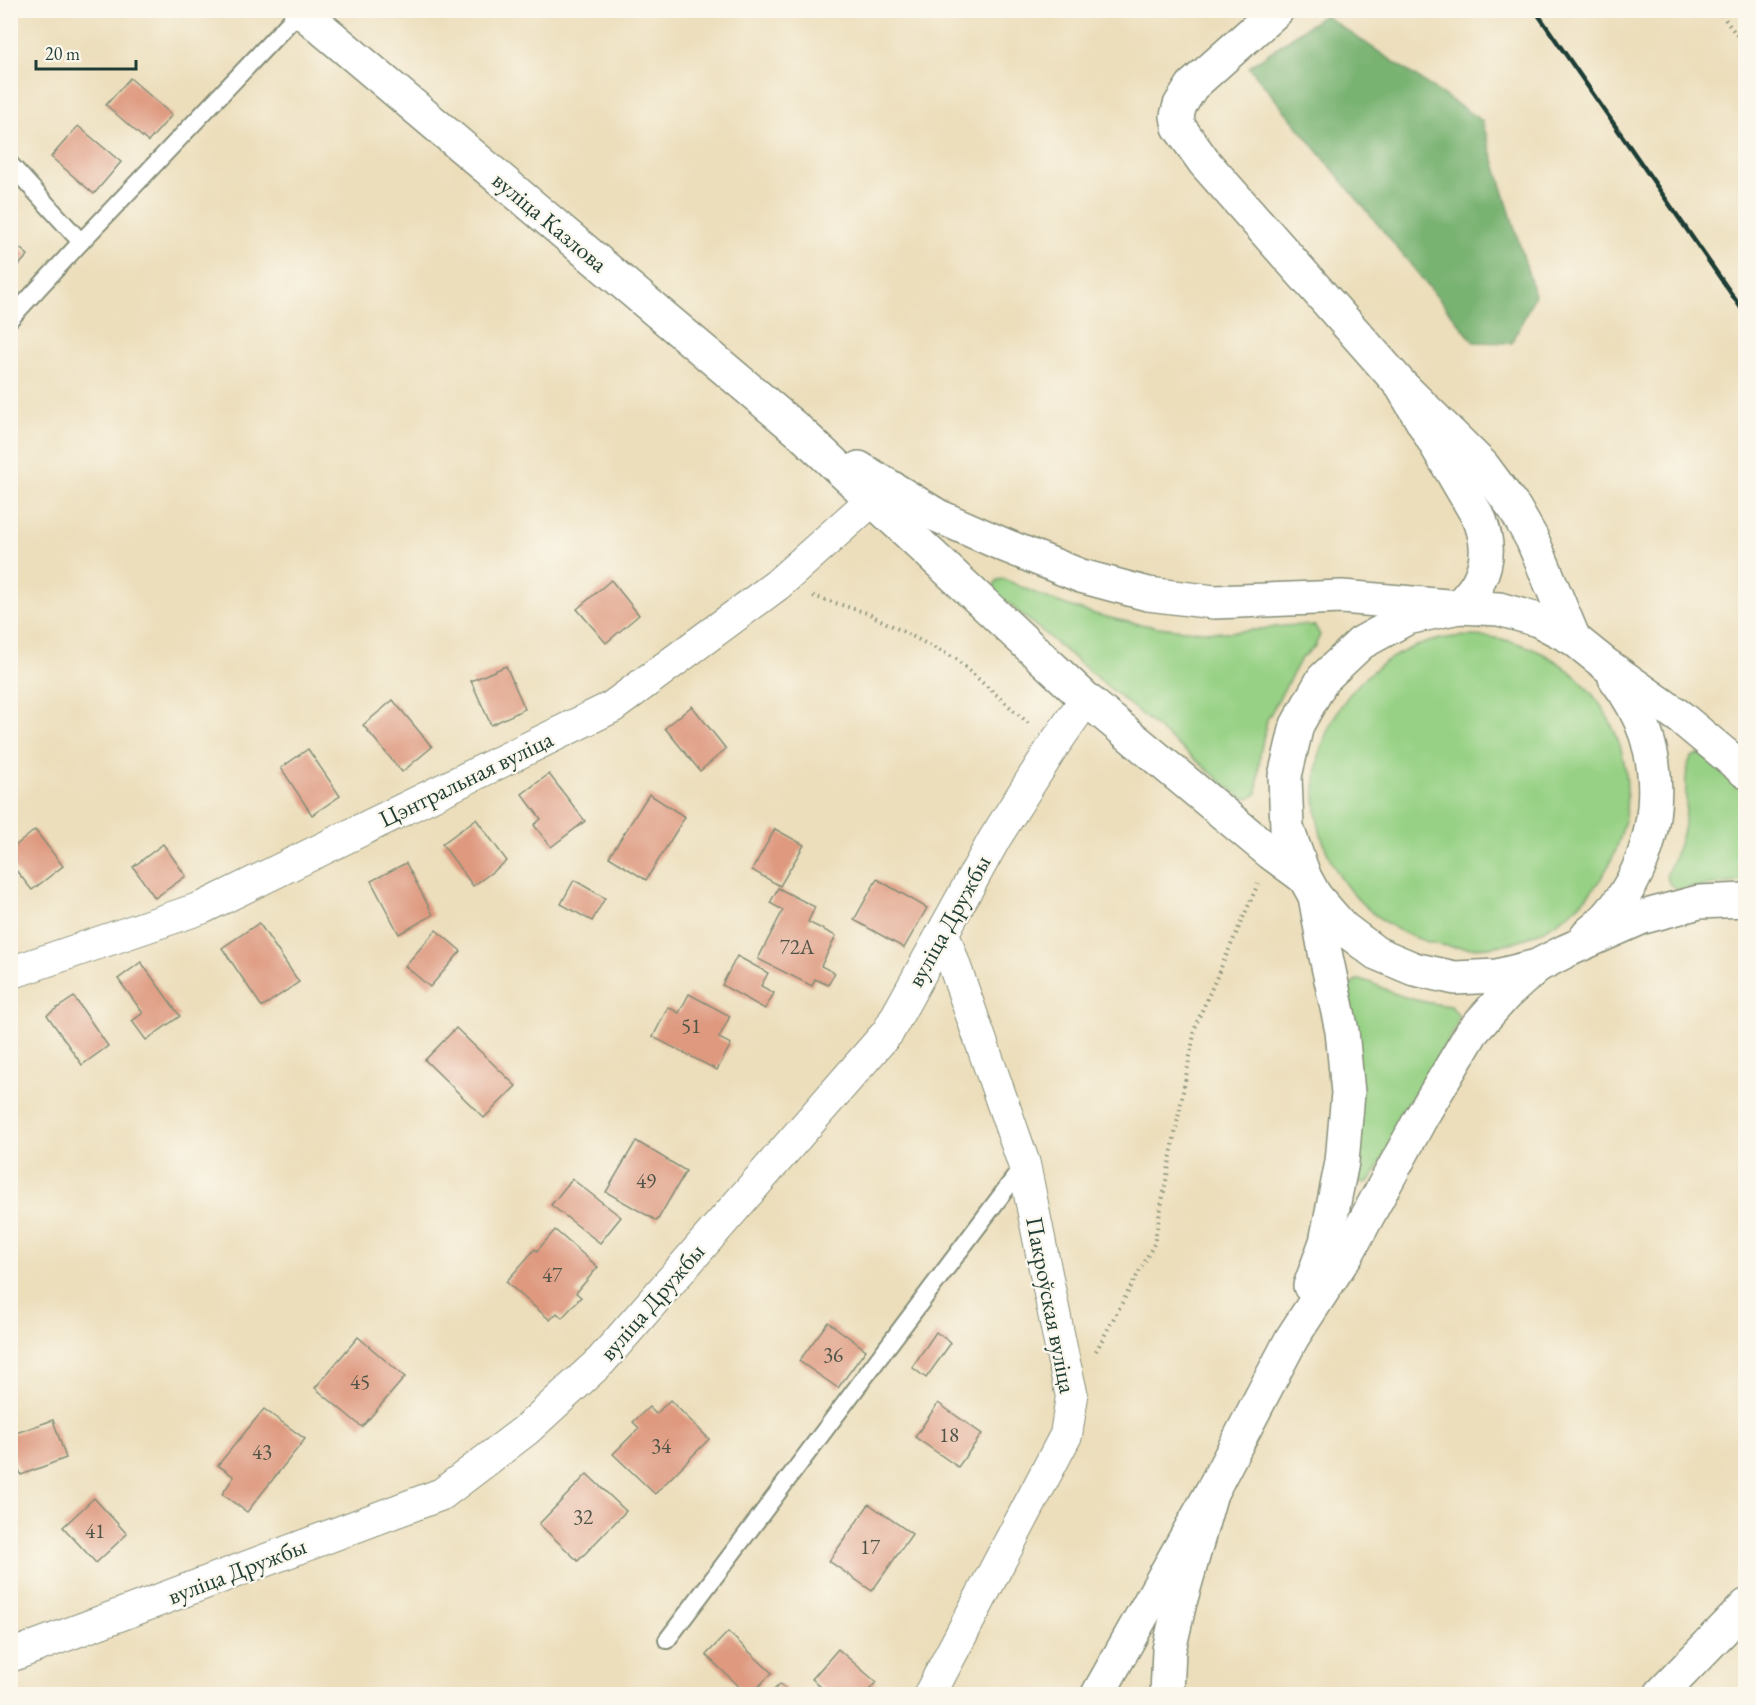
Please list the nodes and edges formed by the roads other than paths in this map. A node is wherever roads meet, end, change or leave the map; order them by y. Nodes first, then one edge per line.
1 (1277, 10) edge
2 (300, 11) edge
3 (10, 164) edge
4 (81, 242) junction
5 (10, 319) edge
6 (1401, 385) junction
7 (801, 433) junction
8 (872, 500) junction
9 (1459, 607) junction
10 (1574, 639) junction
11 (1605, 664) junction
12 (1086, 699) junction
13 (1746, 772) edge
14 (1310, 887) junction
15 (1746, 900) edge
16 (943, 933) junction
17 (1566, 951) junction
18 (1537, 966) junction
19 (10, 973) edge
20 (1024, 1164) junction
21 (1292, 1338) junction
22 (1211, 1493) junction
23 (1746, 1606) edge
24 (667, 1640) dead end
25 (10, 1656) edge
26 (930, 1695) edge
27 (1098, 1695) edge
28 (1167, 1695) edge
29 (1661, 1695) edge

1 - 6 main road
2 - 4 lane
2 - 7 main road, вуліца Казлова
3 - 4 lane
4 - 5 lane
6 - 9 main road
6 - 10 main road
7 - 8 main road
7 - 9 main road
8 - 12 main road
8 - 19 street, Цэнтральная вуліца
9 - 10 main road
9 - 14 main road
10 - 11 main road
11 - 13 main road
11 - 17 main road
12 - 14 main road
12 - 16 street, вуліца Дружбы
14 - 18 main road
14 - 21 main road
15 - 17 main road
16 - 20 street, Пакроўская вуліца
16 - 25 street, вуліца Дружбы
17 - 18 main road
18 - 21 main road
20 - 24 lane
20 - 26 street, Пакроўская вуліца
21 - 22 main road
22 - 27 main road
22 - 28 main road
23 - 29 main road

